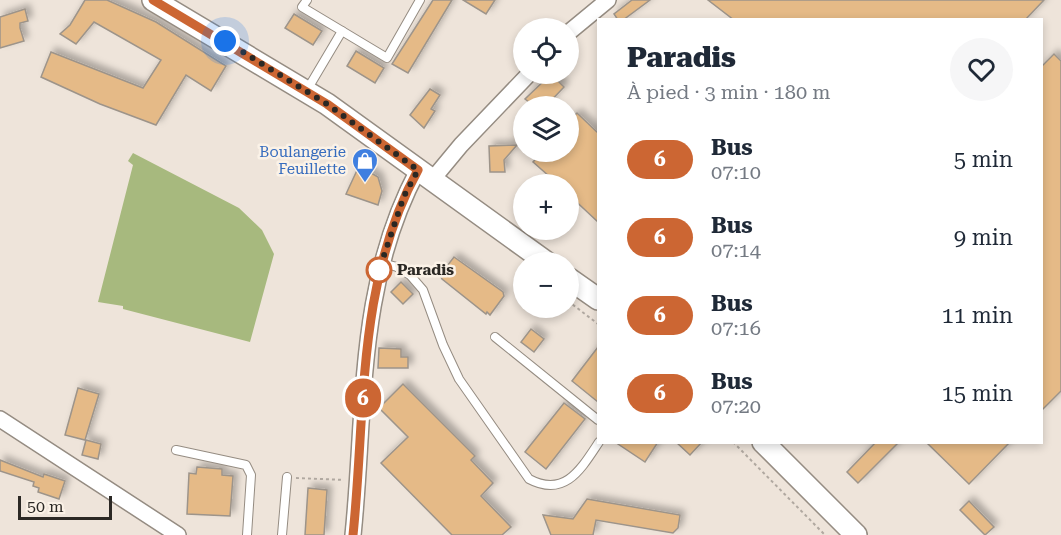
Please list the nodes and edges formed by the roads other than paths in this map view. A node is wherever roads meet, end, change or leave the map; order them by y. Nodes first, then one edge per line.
1 (153, 0) edge
2 (307, 0) edge
3 (420, 0) edge
4 (608, 0) edge
5 (579, 24) edge
6 (342, 32) junction
7 (519, 84) edge
8 (306, 91) junction
9 (425, 175) junction
10 (532, 252) edge
11 (381, 262) junction
12 (579, 286) edge
13 (597, 298) edge
14 (495, 337) dead end
15 (0, 419) edge
16 (597, 419) edge
17 (598, 444) edge
18 (765, 444) edge
19 (176, 450) dead end
20 (287, 477) road end
21 (178, 535) edge
22 (247, 535) edge
23 (282, 535) edge
24 (353, 535) edge
25 (856, 535) edge

1 - 8 main road
2 - 6 lane
3 - 6 lane
4 - 5 street
6 - 8 lane
7 - 9 street
8 - 9 main road
9 - 10 main road
9 - 11 street
11 - 17 lane
11 - 24 street
12 - 13 main road
14 - 16 lane
15 - 21 street
18 - 25 main road
19 - 22 lane
20 - 23 lane

